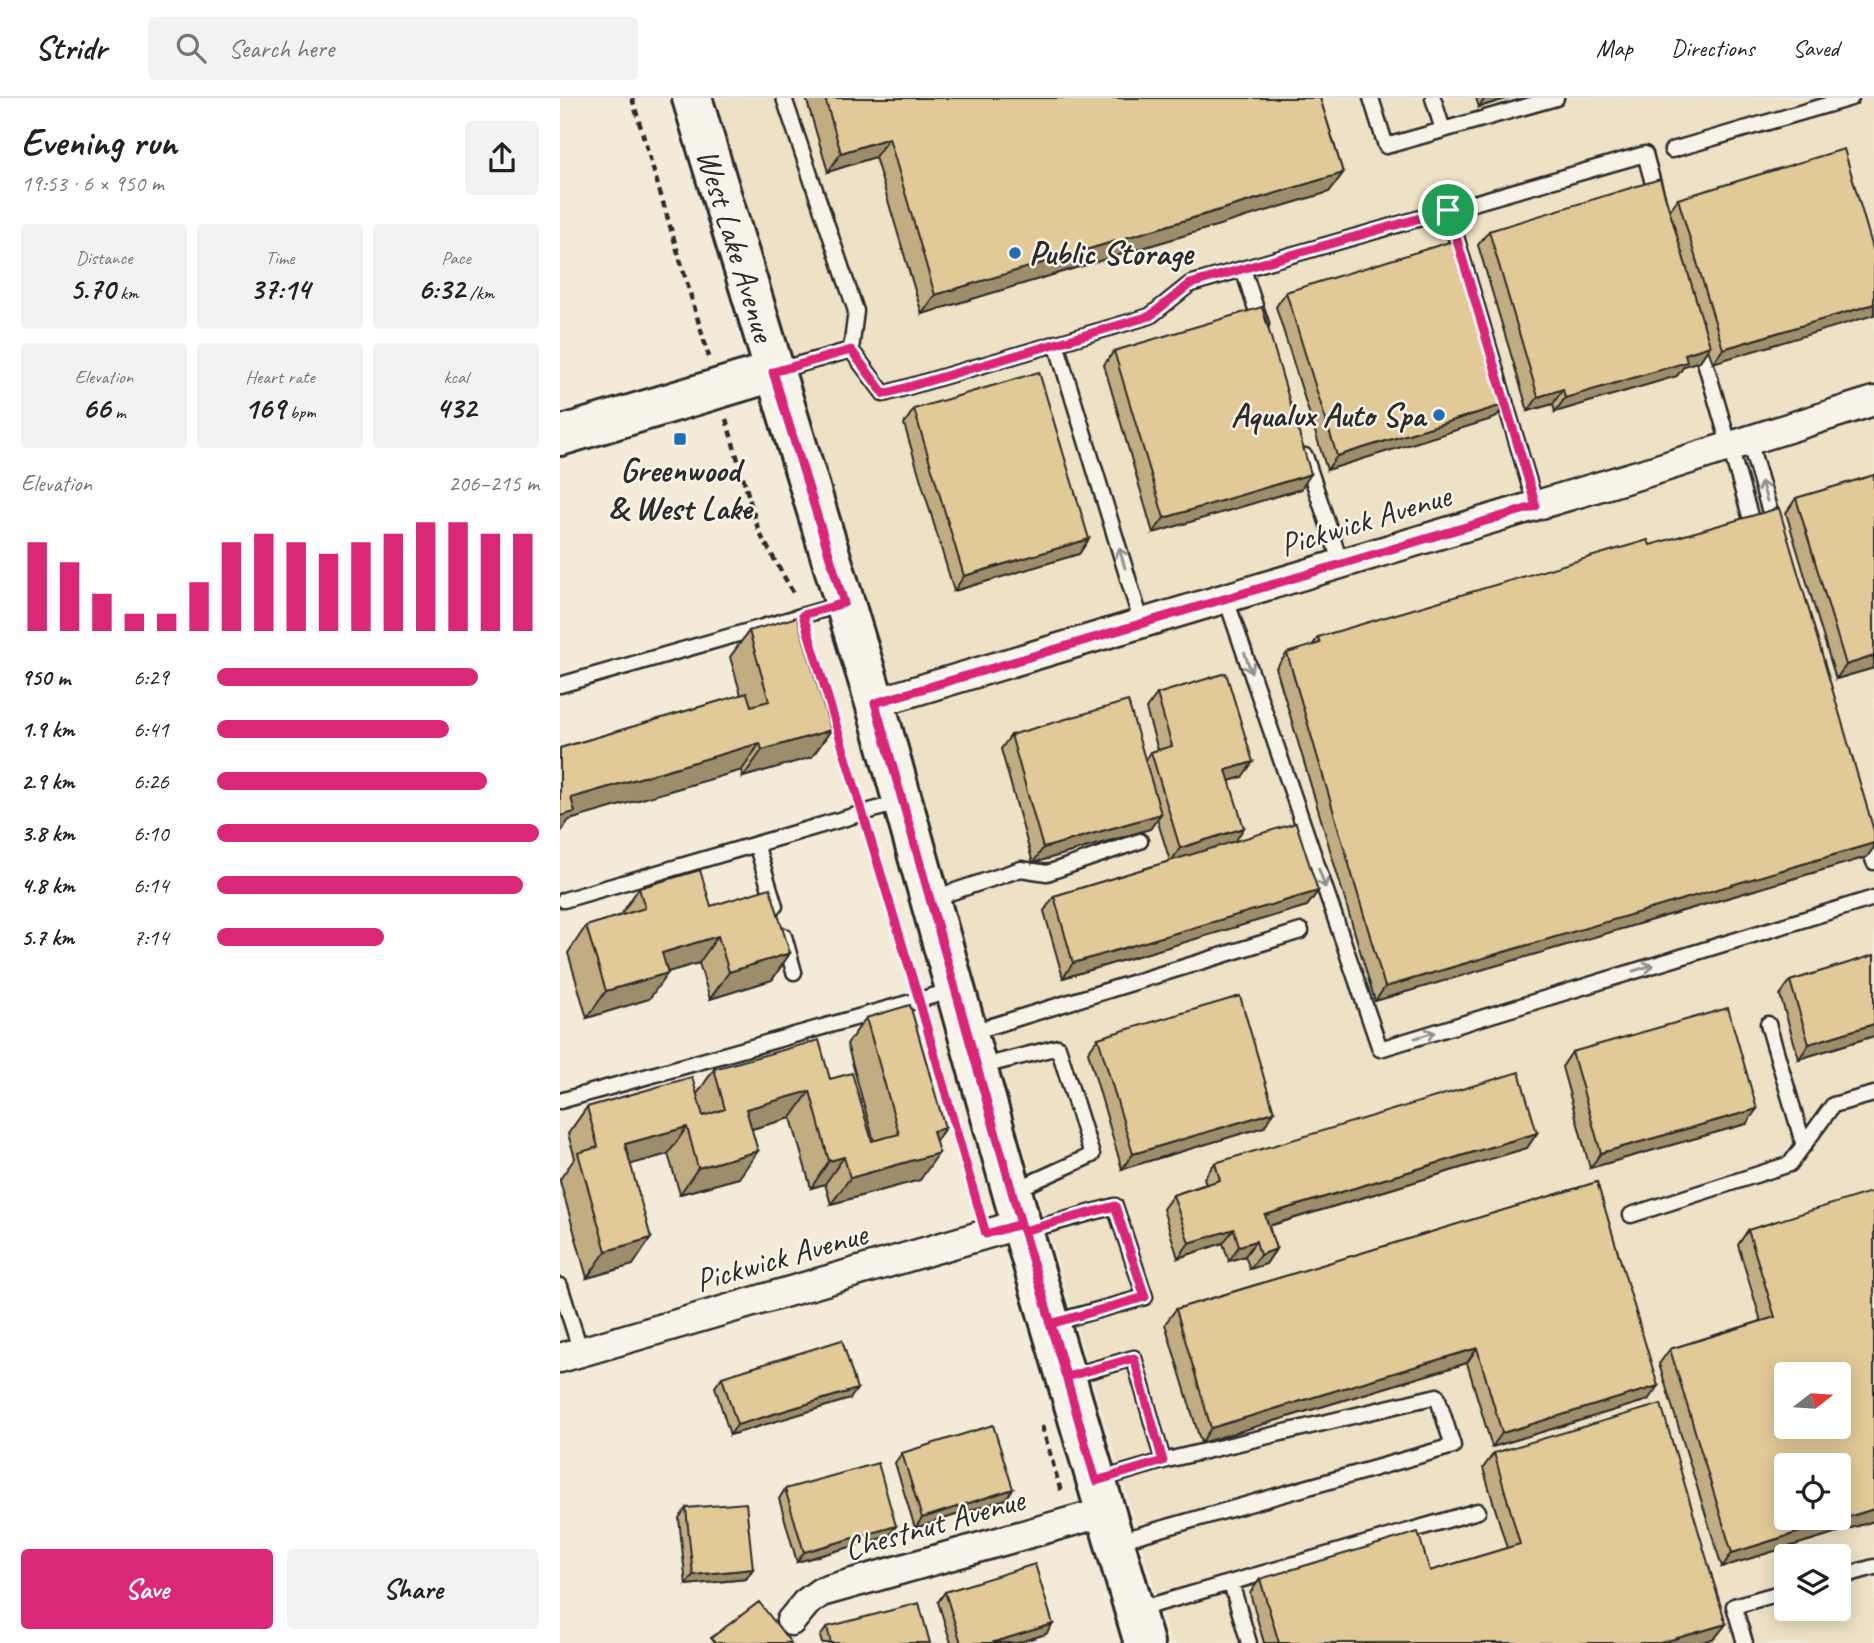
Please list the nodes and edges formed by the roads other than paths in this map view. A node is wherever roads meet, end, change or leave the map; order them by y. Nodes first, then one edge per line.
1 (692, 98) edge
2 (784, 98) edge
3 (1371, 98) edge
4 (1433, 98) edge
5 (1556, 98) edge
6 (1851, 98) edge
7 (1443, 130) junction
8 (1672, 150) dead end
9 (1660, 207) edge
10 (1448, 210) junction
11 (1243, 269) junction
12 (1695, 327) edge
13 (1264, 333) edge
14 (1056, 343) junction
15 (851, 350) junction
16 (773, 372) junction
17 (1874, 402) edge
18 (560, 436) edge
19 (1298, 436) edge
20 (1740, 444) junction
21 (1536, 506) junction
22 (1754, 526) edge
23 (1780, 546) edge
24 (1341, 564) junction
25 (1226, 598) junction
26 (844, 603) junction
27 (1142, 624) junction
28 (560, 685) edge
29 (875, 703) junction
30 (903, 801) junction
31 (1862, 822) edge
32 (1140, 841) edge
33 (756, 844) junction
34 (1874, 862) edge
35 (1874, 898) edge
36 (930, 900) junction
37 (564, 901) dead end
38 (1301, 931) dead end
39 (794, 972) dead end
40 (956, 990) junction
41 (1768, 1024) dead end
42 (972, 1050) junction
43 (1874, 1094) edge
44 (560, 1101) edge
45 (1804, 1146) junction
46 (1019, 1215) junction
47 (1631, 1215) dead end
48 (560, 1286) edge
49 (1050, 1324) junction
50 (570, 1355) edge
51 (1066, 1377) junction
52 (1163, 1461) junction
53 (1478, 1511) dead end
54 (1096, 1514) junction
55 (1874, 1567) edge
56 (1851, 1574) edge
57 (1231, 1583) junction
58 (1774, 1594) edge
59 (791, 1620) dead end
60 (1139, 1627) edge
61 (1249, 1643) edge
62 (1745, 1643) edge

1 - 16 street, West Lake Avenue
2 - 15 lane
3 - 7 lane
4 - 7 lane
5 - 7 lane
6 - 8 lane
9 - 10 lane
10 - 11 lane
10 - 21 lane
11 - 13 lane
11 - 14 lane
12 - 20 lane
14 - 15 lane
27 -> 14 lane
15 - 16 lane
16 - 18 street
16 - 26 street, West Lake Avenue
17 - 20 street, Pickwick Avenue
19 - 24 lane
20 - 21 street, Pickwick Avenue
20 - 22 lane
23 -> 20 lane
21 - 24 street, Pickwick Avenue
24 - 25 street, Pickwick Avenue
25 - 27 street, Pickwick Avenue
25 -> 35 lane
26 - 28 lane
26 - 29 street, West Lake Avenue
27 - 29 street, Pickwick Avenue
29 - 30 street, West Lake Avenue
30 - 33 lane
30 - 36 street, West Lake Avenue
31 - 34 lane
32 - 36 lane
33 - 37 lane
33 - 39 lane
36 - 40 street, West Lake Avenue
38 - 42 lane
40 - 42 street, West Lake Avenue
40 - 44 lane
41 - 45 lane
42 - 46 street, West Lake Avenue
42 - 46 lane
43 - 45 lane
45 - 47 lane
46 - 49 street, West Lake Avenue
46 - 49 lane
46 - 50 street, Pickwick Avenue
48 - 50 lane
49 - 51 street, West Lake Avenue
51 - 52 lane
51 - 54 street, West Lake Avenue
52 - 54 lane
52 - 54 lane
53 - 57 lane
54 - 59 street, Chestnut Avenue
54 - 60 street, West Lake Avenue
55 - 56 lane
57 - 60 lane
57 - 61 lane
58 - 62 lane

